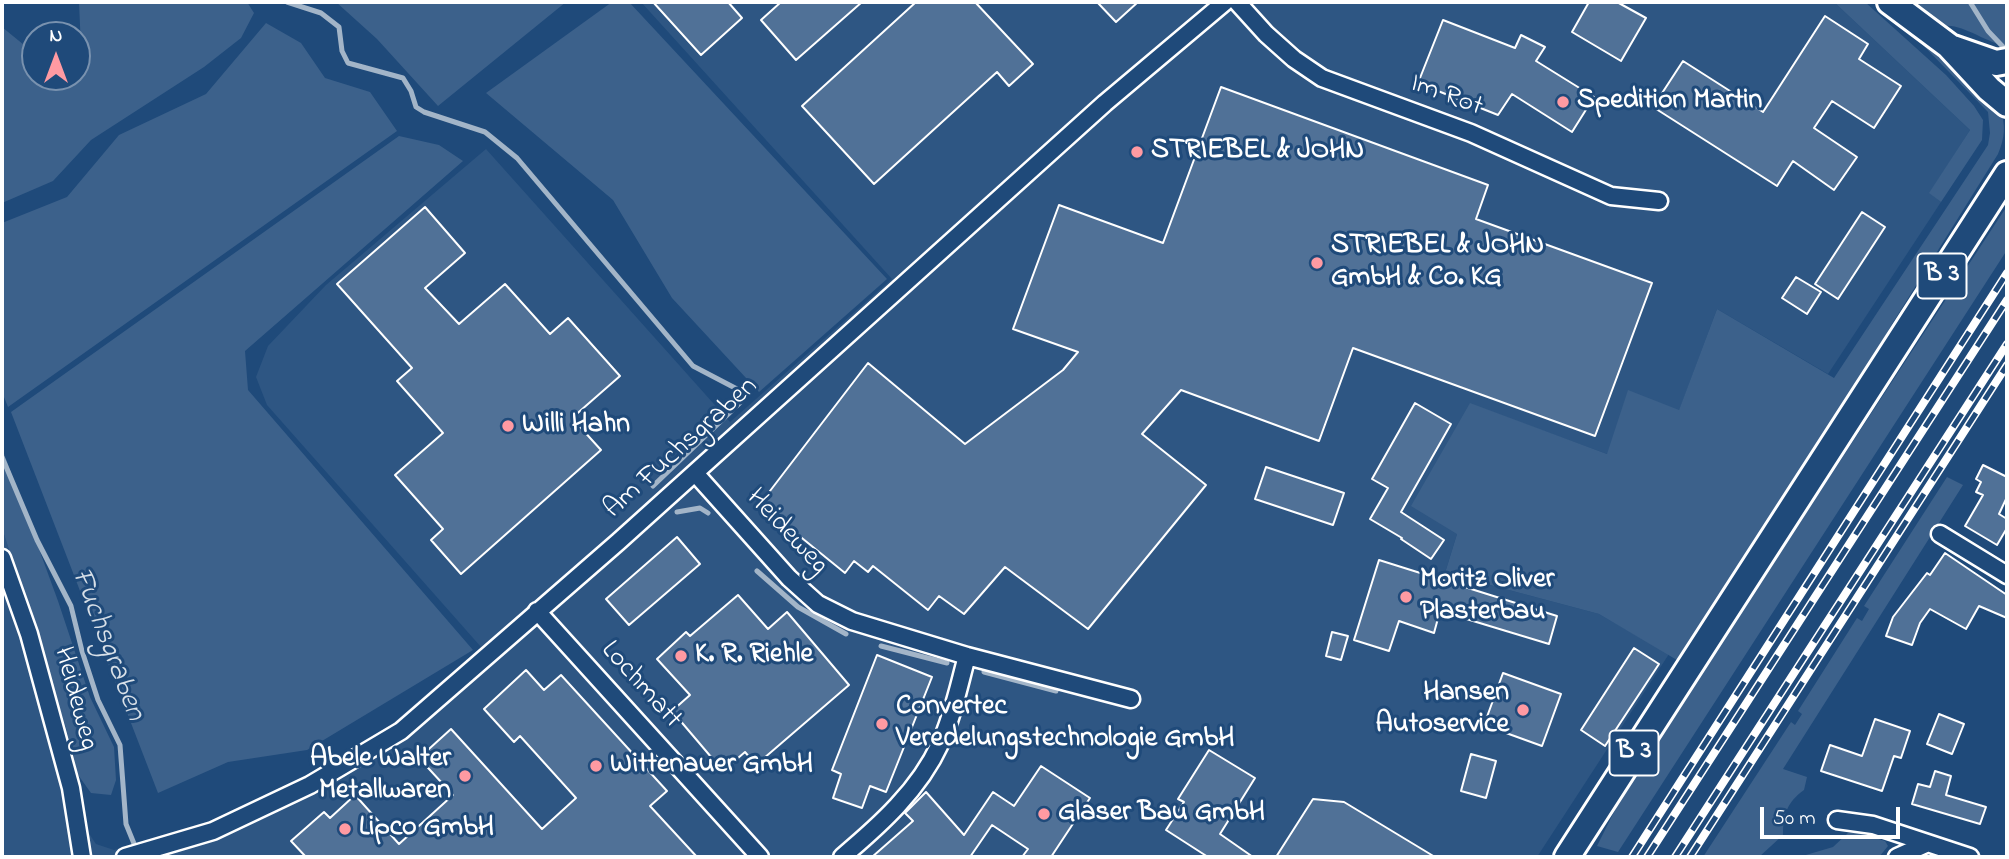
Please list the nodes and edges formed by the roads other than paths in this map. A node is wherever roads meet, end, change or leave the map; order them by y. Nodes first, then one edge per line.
1 (1225, 2) edge
2 (1237, 2) edge
3 (1890, 2) edge
4 (1949, 47) junction
5 (2004, 64) edge
6 (2007, 104) edge
7 (2007, 174) edge
8 (1659, 201) dead end
9 (695, 472) junction
10 (1940, 534) dead end
11 (2, 558) edge
12 (2007, 575) edge
13 (537, 611) junction
14 (967, 656) junction
15 (1131, 699) dead end
16 (1837, 820) dead end
17 (1926, 844) junction
18 (82, 857) edge
19 (125, 857) edge
20 (760, 857) edge
21 (842, 857) edge
22 (1567, 857) edge
23 (1897, 857) edge
24 (1970, 857) edge

1 - 9 street, Am Fuchsgraben
2 - 8 street, Im Rot
3 - 4 main road
4 - 5 main road
4 - 6 main road
7 - 22 main road, B 3
9 - 13 street, Am Fuchsgraben
9 - 14 street, Heideweg
10 - 12 street
11 - 18 street, Heideweg
13 - 19 street, Am Fuchsgraben
13 - 20 street, Lochmatt
14 - 15 street, Heideweg
14 - 21 street
16 - 17 street
17 - 23 street
17 - 24 street

